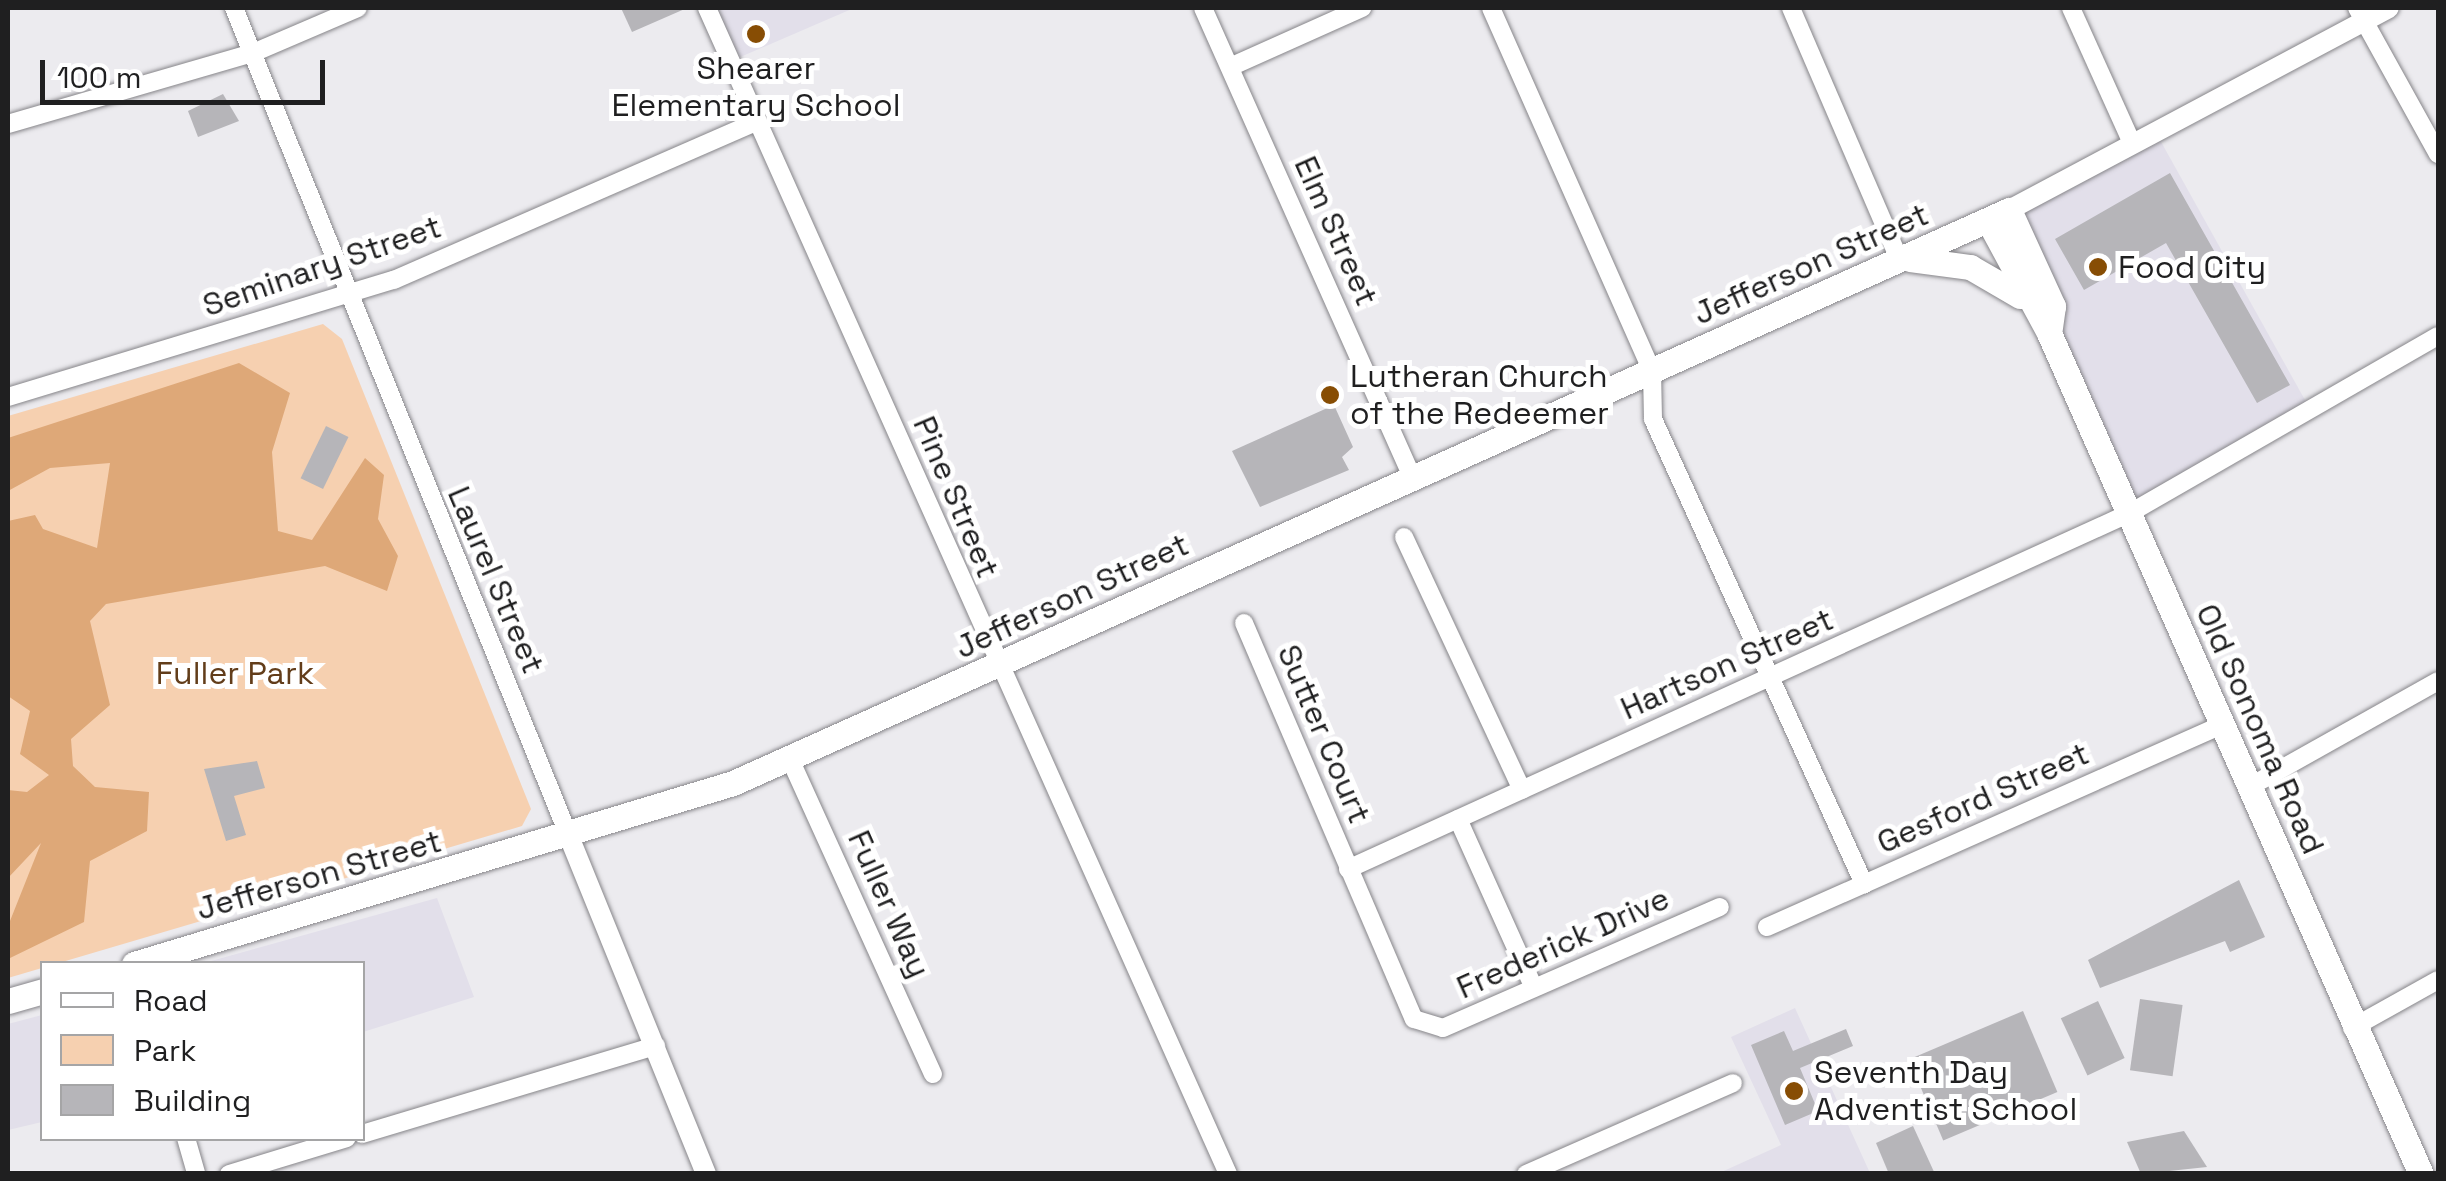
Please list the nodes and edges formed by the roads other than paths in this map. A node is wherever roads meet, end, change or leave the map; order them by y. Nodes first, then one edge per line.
1 (234, 8) edge
2 (358, 8) edge
3 (707, 8) edge
4 (1204, 8) edge
5 (1362, 8) edge
6 (1491, 8) edge
7 (1791, 8) edge
8 (2072, 8) edge
9 (2388, 8) edge
10 (2360, 15) edge
11 (252, 53) junction
12 (1230, 67) junction
13 (758, 120) junction
14 (8, 124) edge
15 (2132, 142) junction
16 (2438, 154) edge
17 (1998, 215) junction
18 (1900, 260) junction
19 (345, 294) junction
20 (2027, 301) junction
21 (2049, 333) junction
22 (2438, 336) edge
23 (1652, 371) junction
24 (8, 396) edge
25 (1414, 479) junction
26 (2130, 513) junction
27 (1404, 537) dead end
28 (1244, 623) dead end
29 (998, 668) junction
30 (1768, 678) junction
31 (2438, 682) edge
32 (2224, 724) junction
33 (790, 759) junction
34 (2251, 786) junction
35 (1522, 790) junction
36 (1458, 819) junction
37 (568, 834) junction
38 (1348, 869) junction
39 (1864, 884) junction
40 (1720, 906) dead end
41 (1767, 927) dead end
42 (144, 961) edge
43 (2438, 980) edge
44 (1534, 988) junction
45 (2352, 1028) junction
46 (656, 1046) junction
47 (933, 1074) dead end
48 (1733, 1083) dead end
49 (365, 1133) edge
50 (187, 1141) edge
51 (337, 1141) edge
52 (2415, 1167) edge
53 (196, 1174) edge
54 (229, 1174) edge
55 (706, 1174) edge
56 (1228, 1174) edge
57 (1526, 1174) edge

1 - 11 street, Laurel Street
2 - 11 street
3 - 13 street, Pine Street
4 - 12 street, Elm Street
5 - 12 street
6 - 23 street
7 - 18 street
8 - 15 street
9 - 10 street
10 - 15 street
10 - 16 street
11 - 14 street
11 - 19 street, Laurel Street
12 - 25 street, Elm Street
13 - 19 street, Seminary Street
13 - 29 street, Pine Street
15 - 17 street
17 - 18 main road, Jefferson Street
17 - 20 main road, Old Sonoma Road
17 - 21 main road, Old Sonoma Road
18 - 20 main road
18 - 23 main road, Jefferson Street
19 - 24 street, Seminary Street
19 - 37 street, Laurel Street
20 - 21 main road, Old Sonoma Road
21 - 26 main road, Old Sonoma Road
22 - 26 street, Hartson Street
23 - 25 main road, Jefferson Street
23 - 30 street
25 - 29 main road, Jefferson Street
26 - 30 street, Hartson Street
26 - 32 main road, Old Sonoma Road
27 - 35 street
28 - 38 street, Sutter Court
29 - 33 main road, Jefferson Street
29 - 56 street, Pine Street
30 - 35 street, Hartson Street
30 - 39 street
31 - 34 street
32 - 34 main road, Old Sonoma Road
32 - 39 street, Gesford Street
33 - 37 main road, Jefferson Street
33 - 47 street, Fuller Way
34 - 45 main road, Old Sonoma Road
35 - 36 street, Hartson Street
36 - 38 street, Hartson Street
36 - 44 street
37 - 42 main road, Jefferson Street
37 - 46 street, Laurel Street
38 - 44 street, Frederick Drive
39 - 41 street, Gesford Street
40 - 44 street, Frederick Drive
43 - 45 street
45 - 52 main road, Old Sonoma Road
46 - 49 street
46 - 55 street, Laurel Street
48 - 57 street
50 - 53 street
51 - 54 street

